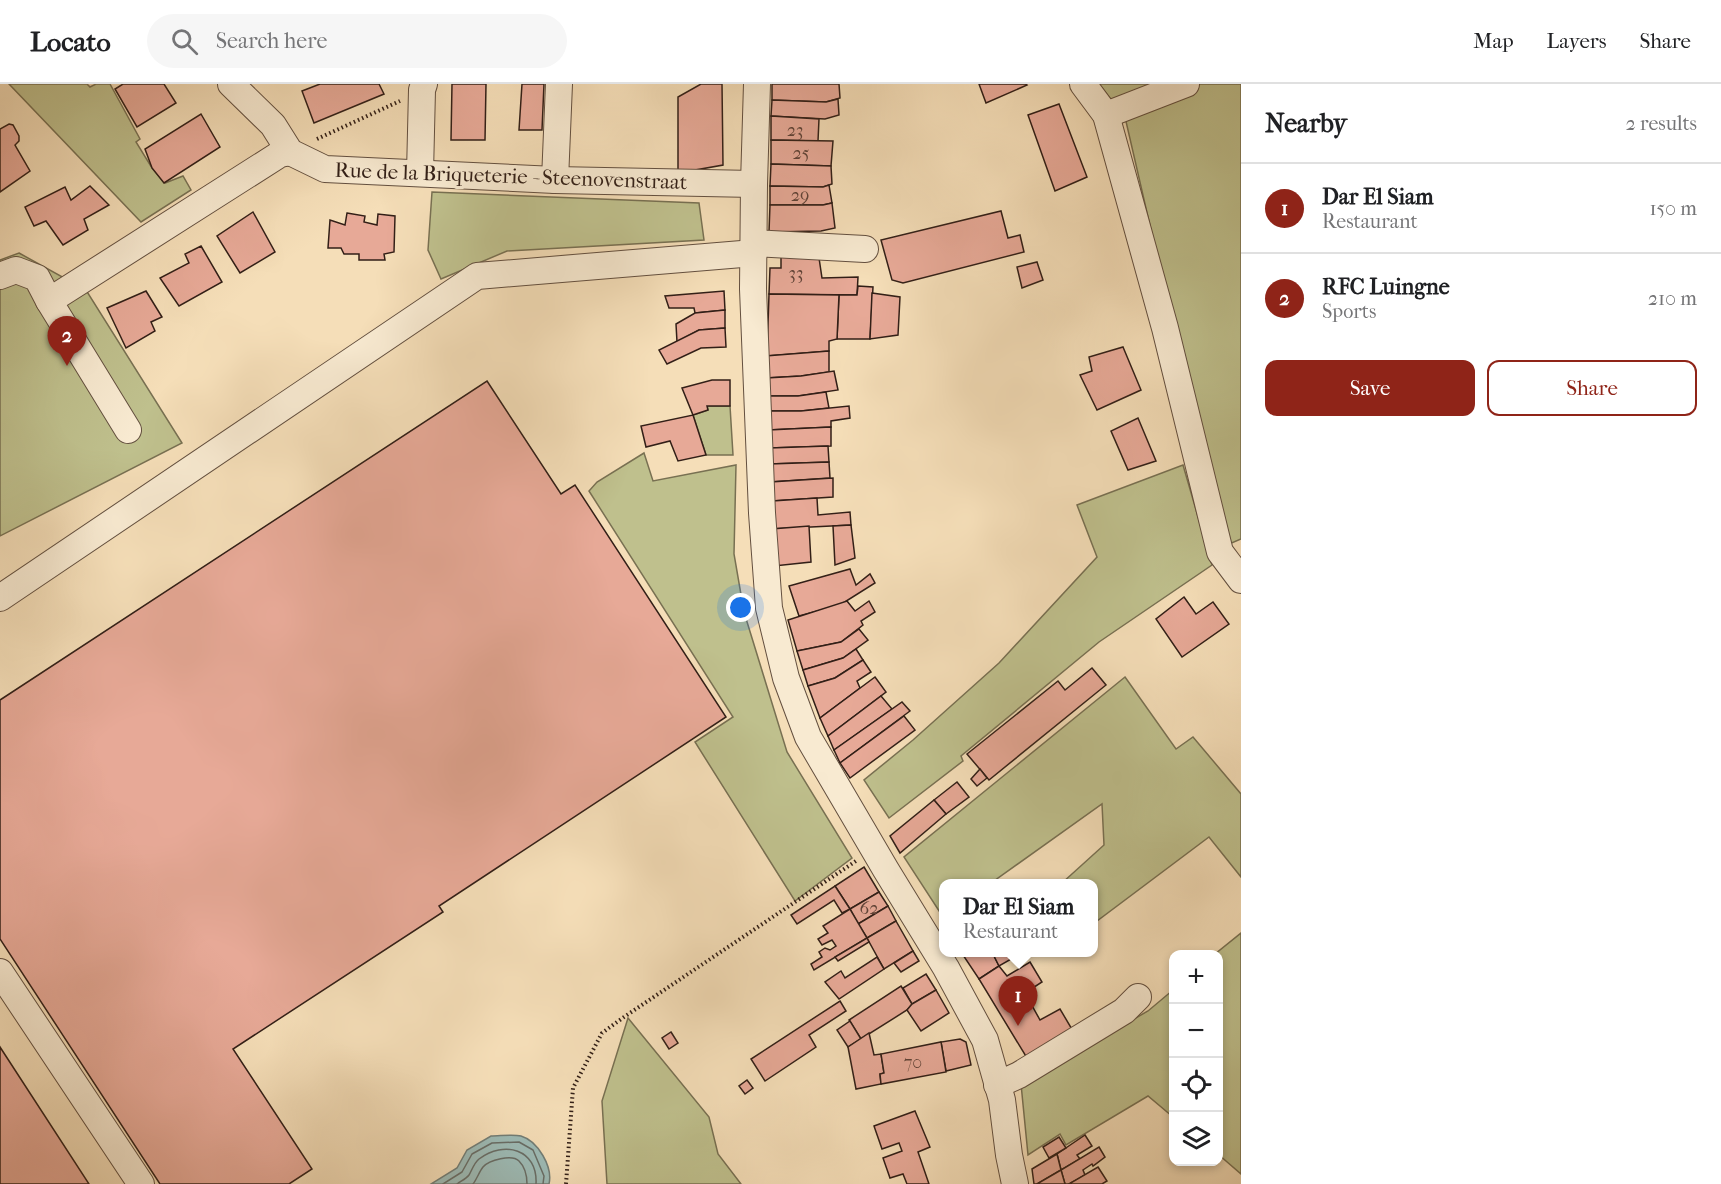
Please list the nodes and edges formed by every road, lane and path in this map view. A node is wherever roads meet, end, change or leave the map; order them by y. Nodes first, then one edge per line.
1 (231, 84) edge
2 (559, 84) edge
3 (757, 84) edge
4 (1083, 84) edge
5 (1185, 84) edge
6 (423, 87) edge
7 (1106, 115) junction
8 (290, 152) junction
9 (420, 173) junction
10 (555, 180) junction
11 (753, 184) junction
12 (754, 248) junction
13 (865, 249) dead end
14 (0, 276) edge
15 (50, 301) junction
16 (128, 430) dead end
17 (1241, 580) edge
18 (0, 598) edge
19 (874, 849) junction
20 (939, 956) edge
21 (939, 957) edge
22 (0, 972) edge
23 (1138, 997) dead end
24 (998, 1085) junction
25 (141, 1184) edge
26 (566, 1184) edge
27 (1015, 1184) edge

1 - 8 street
2 - 10 street
3 - 11 street
4 - 7 street
5 - 7 street
6 - 8 path
6 - 9 street
7 - 17 street
8 - 9 street, Rue de la Briqueterie - Steenovenstraat
8 - 15 street
9 - 10 street, Rue de la Briqueterie - Steenovenstraat
10 - 11 street, Rue de la Briqueterie - Steenovenstraat
11 - 12 street
12 - 13 street
12 - 18 street
12 - 19 street
14 - 15 street
15 - 16 street
19 - 20 street
19 - 26 path
21 - 24 street
22 - 25 street
23 - 24 street
24 - 27 street

